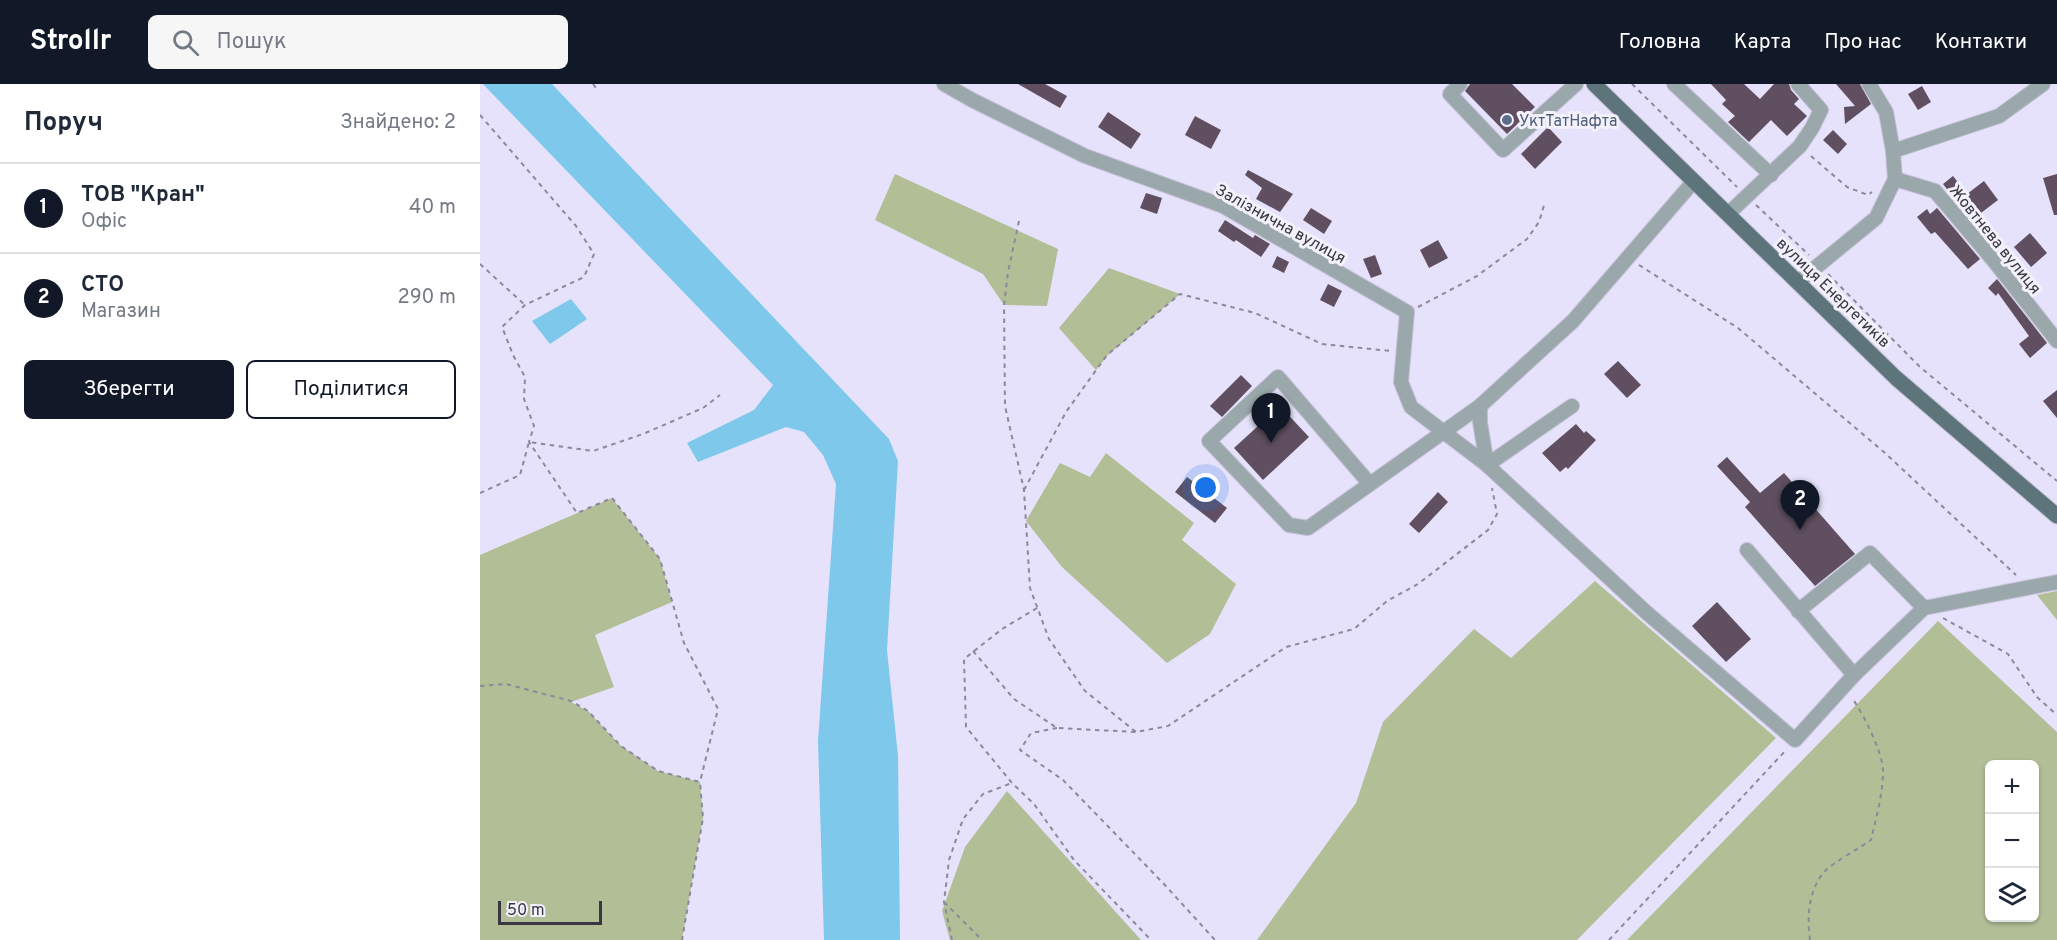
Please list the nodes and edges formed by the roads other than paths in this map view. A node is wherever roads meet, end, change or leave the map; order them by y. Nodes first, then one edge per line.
1 (944, 84) edge
2 (1460, 84) edge
3 (1576, 84) edge
4 (1594, 84) edge
5 (1674, 84) edge
6 (1797, 84) edge
7 (1869, 84) edge
8 (2043, 84) edge
9 (1893, 151) junction
10 (1771, 175) junction
11 (1895, 179) junction
12 (1694, 181) junction
13 (1729, 213) junction
14 (1798, 282) junction
15 (2057, 341) edge
16 (1480, 406) junction
17 (1572, 406) dead end
18 (1439, 435) junction
19 (1487, 465) junction
20 (1369, 483) junction
21 (2057, 516) edge
22 (1746, 550) dead end
23 (2057, 582) edge
24 (1924, 608) junction
25 (1797, 611) junction
26 (1854, 675) junction

1 - 18 street, Залізнична вулиця
2 - 3 street
4 - 12 main road, вулиця Енергетиків
5 - 10 street
6 - 10 street
7 - 9 street
8 - 9 street
9 - 11 street
10 - 13 street
11 - 14 street
11 - 15 street, Жовтнева вулиця
12 - 13 main road, вулиця Енергетиків
12 - 16 street
13 - 14 main road, вулиця Енергетиків
14 - 21 main road, вулиця Енергетиків
16 - 18 street
16 - 19 street
17 - 19 street
18 - 19 street
18 - 20 street
19 - 26 street
20 - 20 street
22 - 25 street
23 - 24 street
24 - 25 street
24 - 26 street
25 - 26 street

